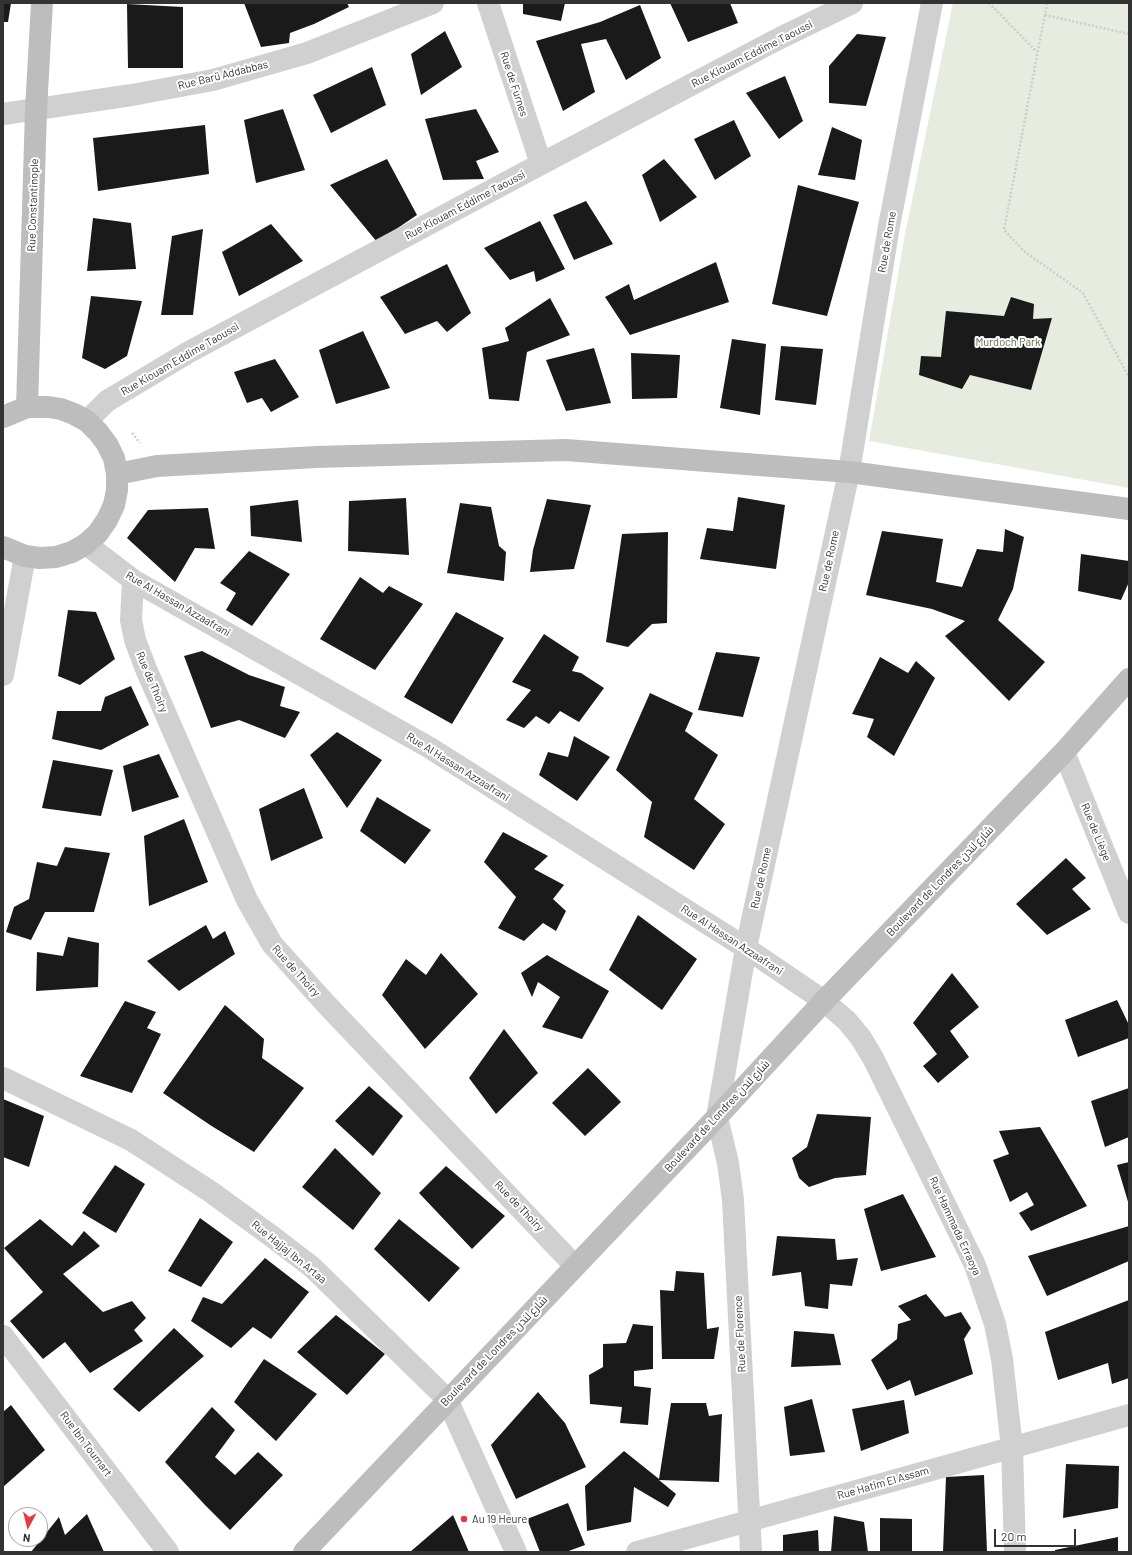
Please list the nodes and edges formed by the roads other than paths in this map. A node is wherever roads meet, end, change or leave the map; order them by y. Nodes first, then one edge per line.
1 (42, 3) edge
2 (433, 3) edge
3 (488, 3) edge
4 (852, 3) edge
5 (932, 3) edge
6 (36, 110) junction
7 (3, 114) edge
8 (540, 164) junction
9 (27, 407) junction
10 (3, 417) edge
11 (87, 421) junction
12 (849, 472) junction
13 (117, 474) junction
14 (1129, 509) edge
15 (86, 544) junction
16 (3, 547) edge
17 (24, 556) junction
18 (133, 580) junction
19 (3, 676) edge
20 (1129, 679) edge
21 (1064, 752) junction
22 (1129, 913) edge
23 (746, 948) junction
24 (824, 1001) junction
25 (3, 1078) edge
26 (717, 1117) junction
27 (575, 1266) junction
28 (3, 1336) edge
29 (447, 1399) junction
30 (1129, 1415) edge
31 (1012, 1448) junction
32 (749, 1521) junction
33 (168, 1552) edge
34 (304, 1552) edge
35 (516, 1552) edge
36 (637, 1552) edge
37 (751, 1552) edge
38 (1014, 1552) edge

1 - 6 street, Rue Constantinople
2 - 6 street, Rue Barü Addabbas
3 - 8 street, Rue de Furnes
4 - 8 street, Rue Kiouam Eddime Taoussi
5 - 12 street, Rue de Rome
6 - 7 street, Rue Barü Addabbas
6 - 9 street, Rue Constantinople
8 - 11 street, Rue Kiouam Eddime Taoussi
9 - 10 street
9 - 11 street
11 - 13 street
12 - 13 street
12 - 14 street
12 - 23 street, Rue de Rome
13 - 15 street
15 - 17 street
15 - 18 street, Rue Al Hassan Azzaafrani
16 - 17 street
17 - 19 street
18 - 23 street, Rue Al Hassan Azzaafrani
18 - 27 street, Rue de Thoiry
20 - 21 street, Boulevard de Londres شارع لندن
21 - 22 street, Rue de Liège
21 - 24 street, Boulevard de Londres شارع لندن
23 - 24 street, Rue Al Hassan Azzaafrani
23 - 26 street, Rue de Rome
24 - 26 street, Boulevard de Londres شارع لندن
24 - 31 street, Rue Hammada Erraoya
25 - 29 street, Rue Hajjaj Ibn Artaa
26 - 27 street, Boulevard de Londres شارع لندن
26 - 32 street, Rue de Florence
27 - 29 street, Boulevard de Londres شارع لندن
28 - 33 street, Rue Ibn Toumart
29 - 34 street, Boulevard de Londres شارع لندن
29 - 35 street, Rue Hajjaj Ibn Artaa
30 - 31 street, Rue Hatim El Assam
31 - 32 street, Rue Hatim El Assam
31 - 38 street, Rue Hammada Erraoya
32 - 36 street, Rue Hatim El Assam
32 - 37 street, Rue de Florence

